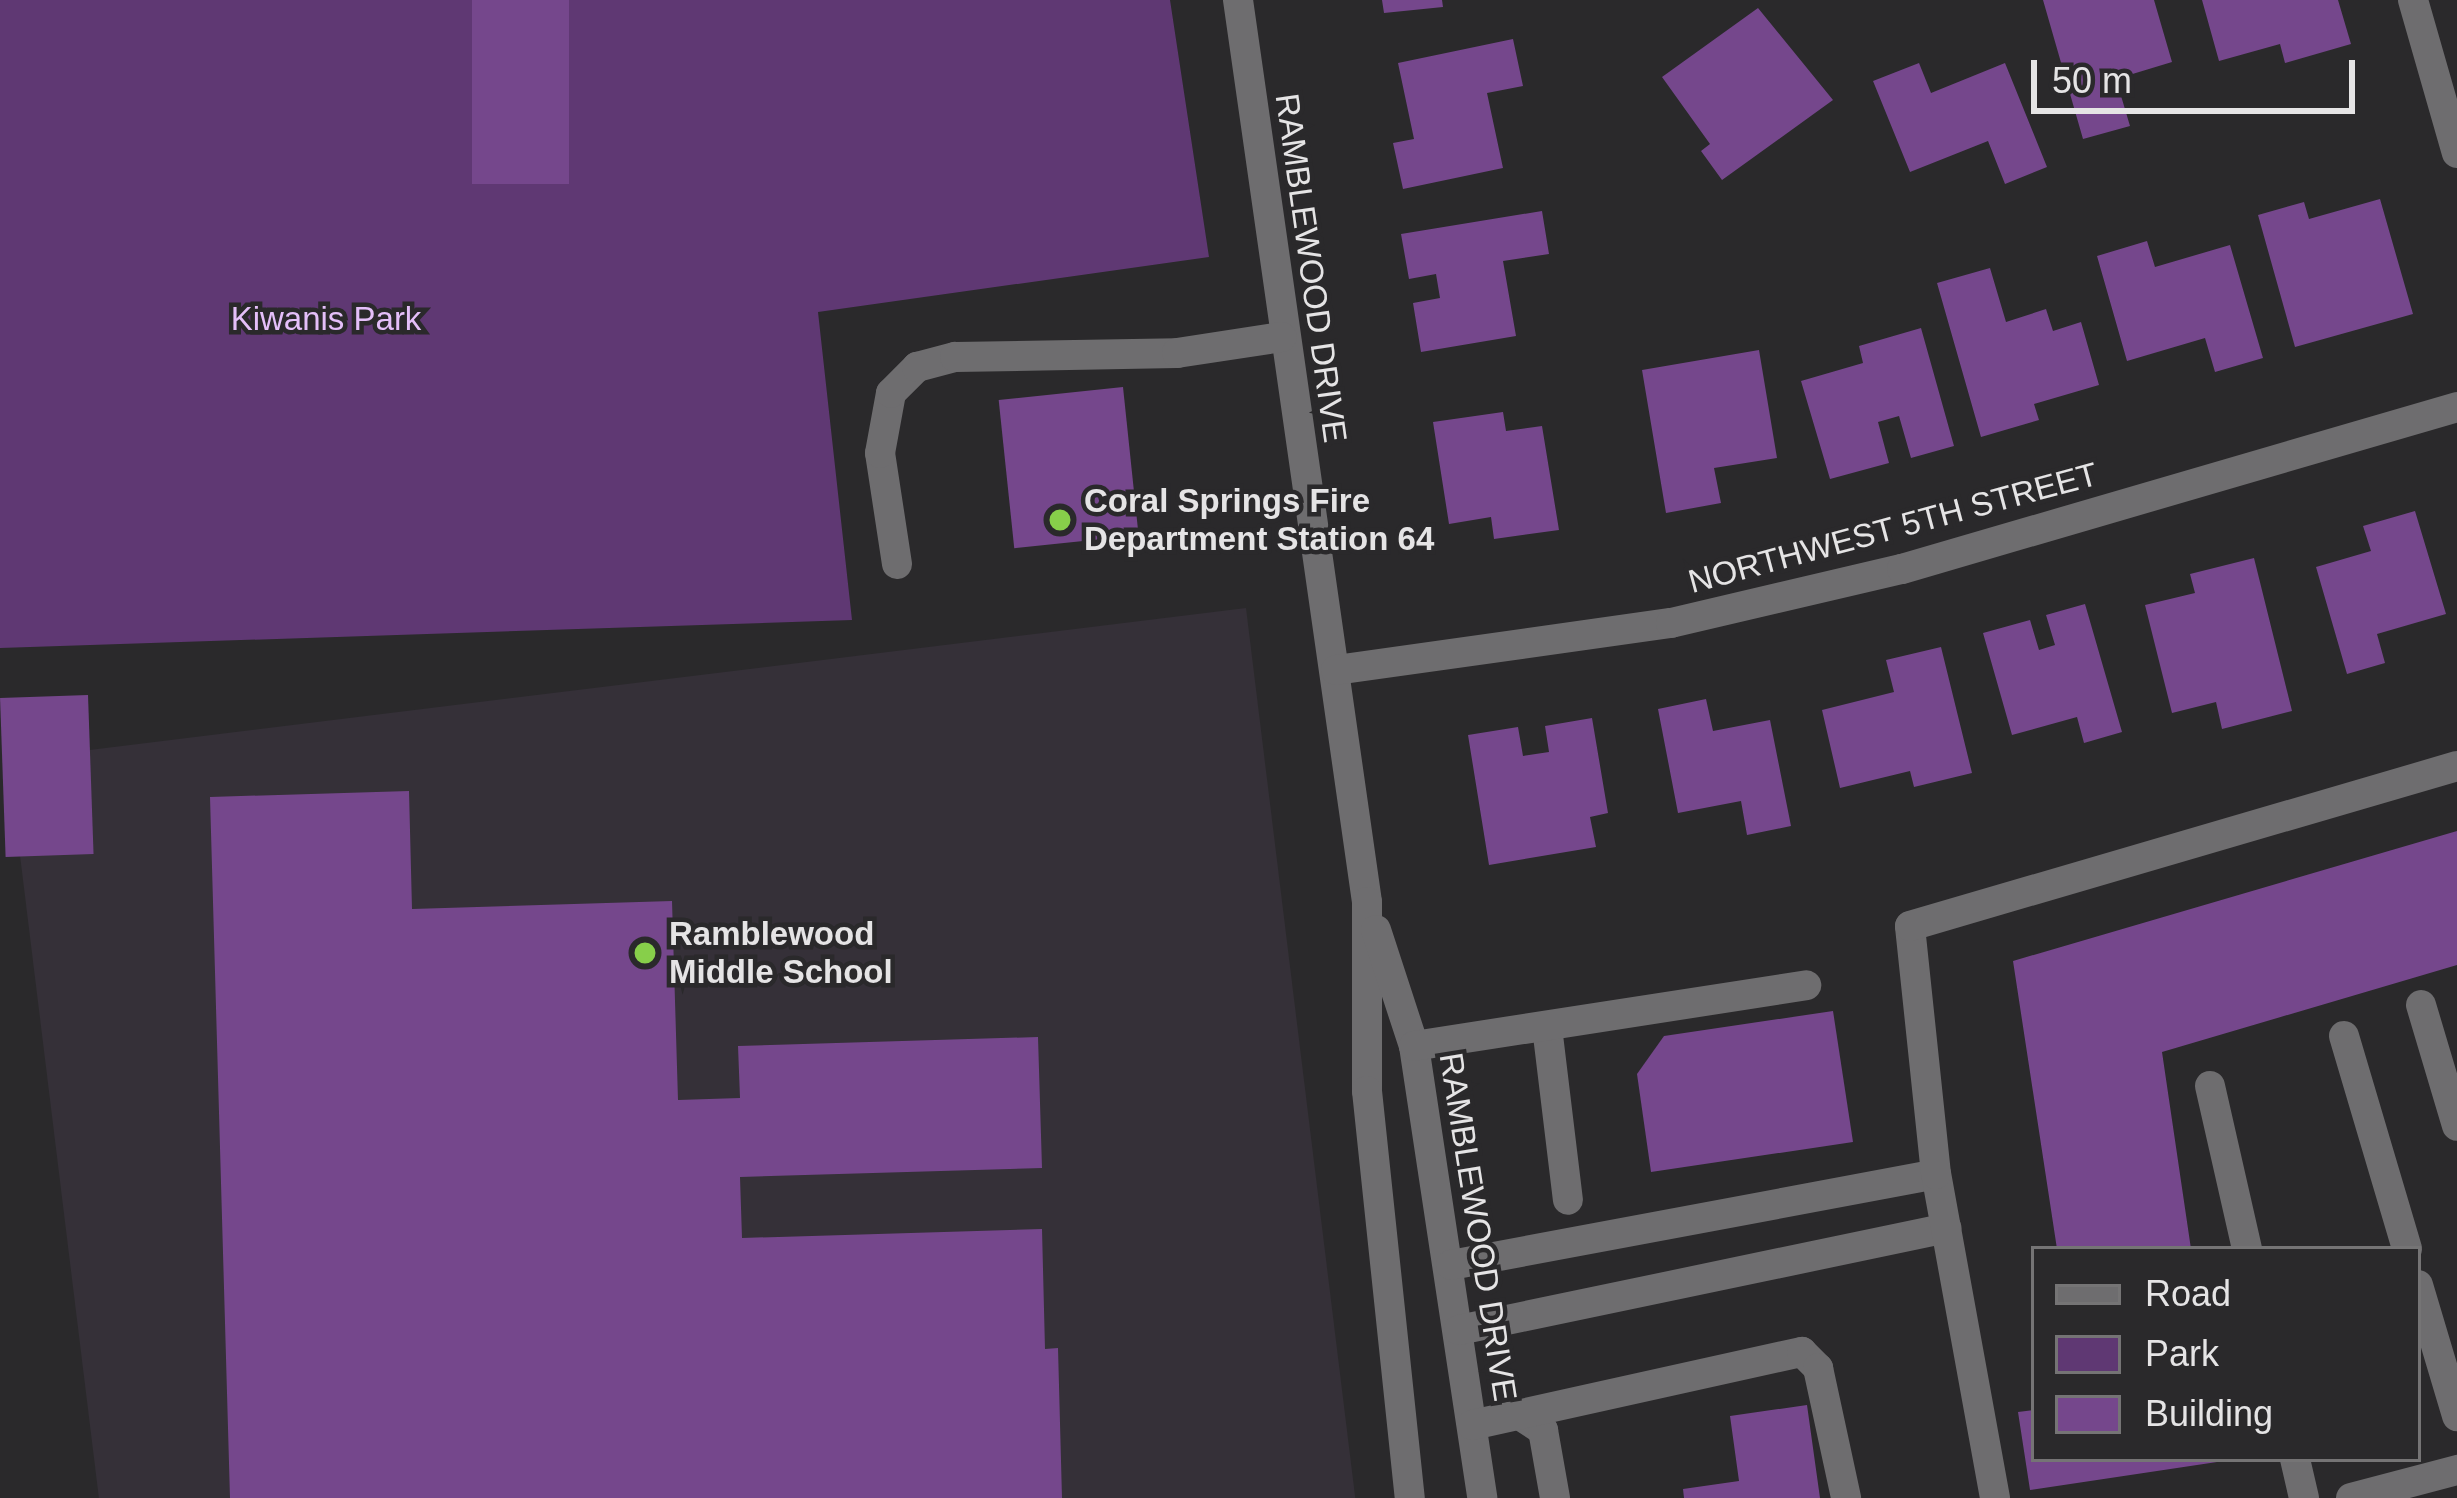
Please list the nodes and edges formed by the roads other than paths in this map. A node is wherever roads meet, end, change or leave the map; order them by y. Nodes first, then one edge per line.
1 (1238, 0) edge
2 (2413, 0) edge
3 (2457, 153) edge
4 (1282, 337) junction
5 (2457, 407) edge
6 (897, 564) dead end
7 (1336, 670) junction
8 (2457, 766) edge
9 (1367, 902) junction
10 (1806, 985) dead end
11 (2421, 1006) dead end
12 (1547, 1027) junction
13 (2344, 1036) dead end
14 (1414, 1046) junction
15 (2210, 1086) dead end
16 (2457, 1126) edge
17 (1936, 1174) junction
18 (1568, 1200) dead end
19 (1946, 1228) junction
20 (2246, 1246) edge
21 (2406, 1246) edge
22 (1451, 1265) junction
23 (2421, 1295) edge
24 (1459, 1330) junction
25 (1518, 1414) junction
26 (2457, 1416) edge
27 (1472, 1425) junction
28 (2296, 1462) edge
29 (2457, 1470) edge
30 (1410, 1498) edge
31 (1482, 1498) edge
32 (1555, 1498) edge
33 (1846, 1498) edge
34 (1995, 1498) edge
35 (2304, 1498) edge
36 (2351, 1498) edge

1 - 4 street, RAMBLEWOOD DRIVE
2 - 3 street
4 - 6 street
4 - 7 street, RAMBLEWOOD DRIVE
5 - 7 street, NORTHWEST 5TH STREET
7 - 9 street, RAMBLEWOOD DRIVE
8 - 17 street
9 - 14 street, RAMBLEWOOD DRIVE
9 - 30 street, RAMBLEWOOD DRIVE
10 - 12 street
11 - 16 street
12 - 14 street
12 - 18 street
13 - 21 street
14 - 22 street, RAMBLEWOOD DRIVE
15 - 20 street
17 - 19 street
17 - 22 street
19 - 24 street
19 - 34 street
22 - 24 street, RAMBLEWOOD DRIVE
23 - 26 street
24 - 27 street, RAMBLEWOOD DRIVE
25 - 27 street
25 - 32 street
25 - 33 street
27 - 31 street, RAMBLEWOOD DRIVE
28 - 35 street
29 - 36 street

